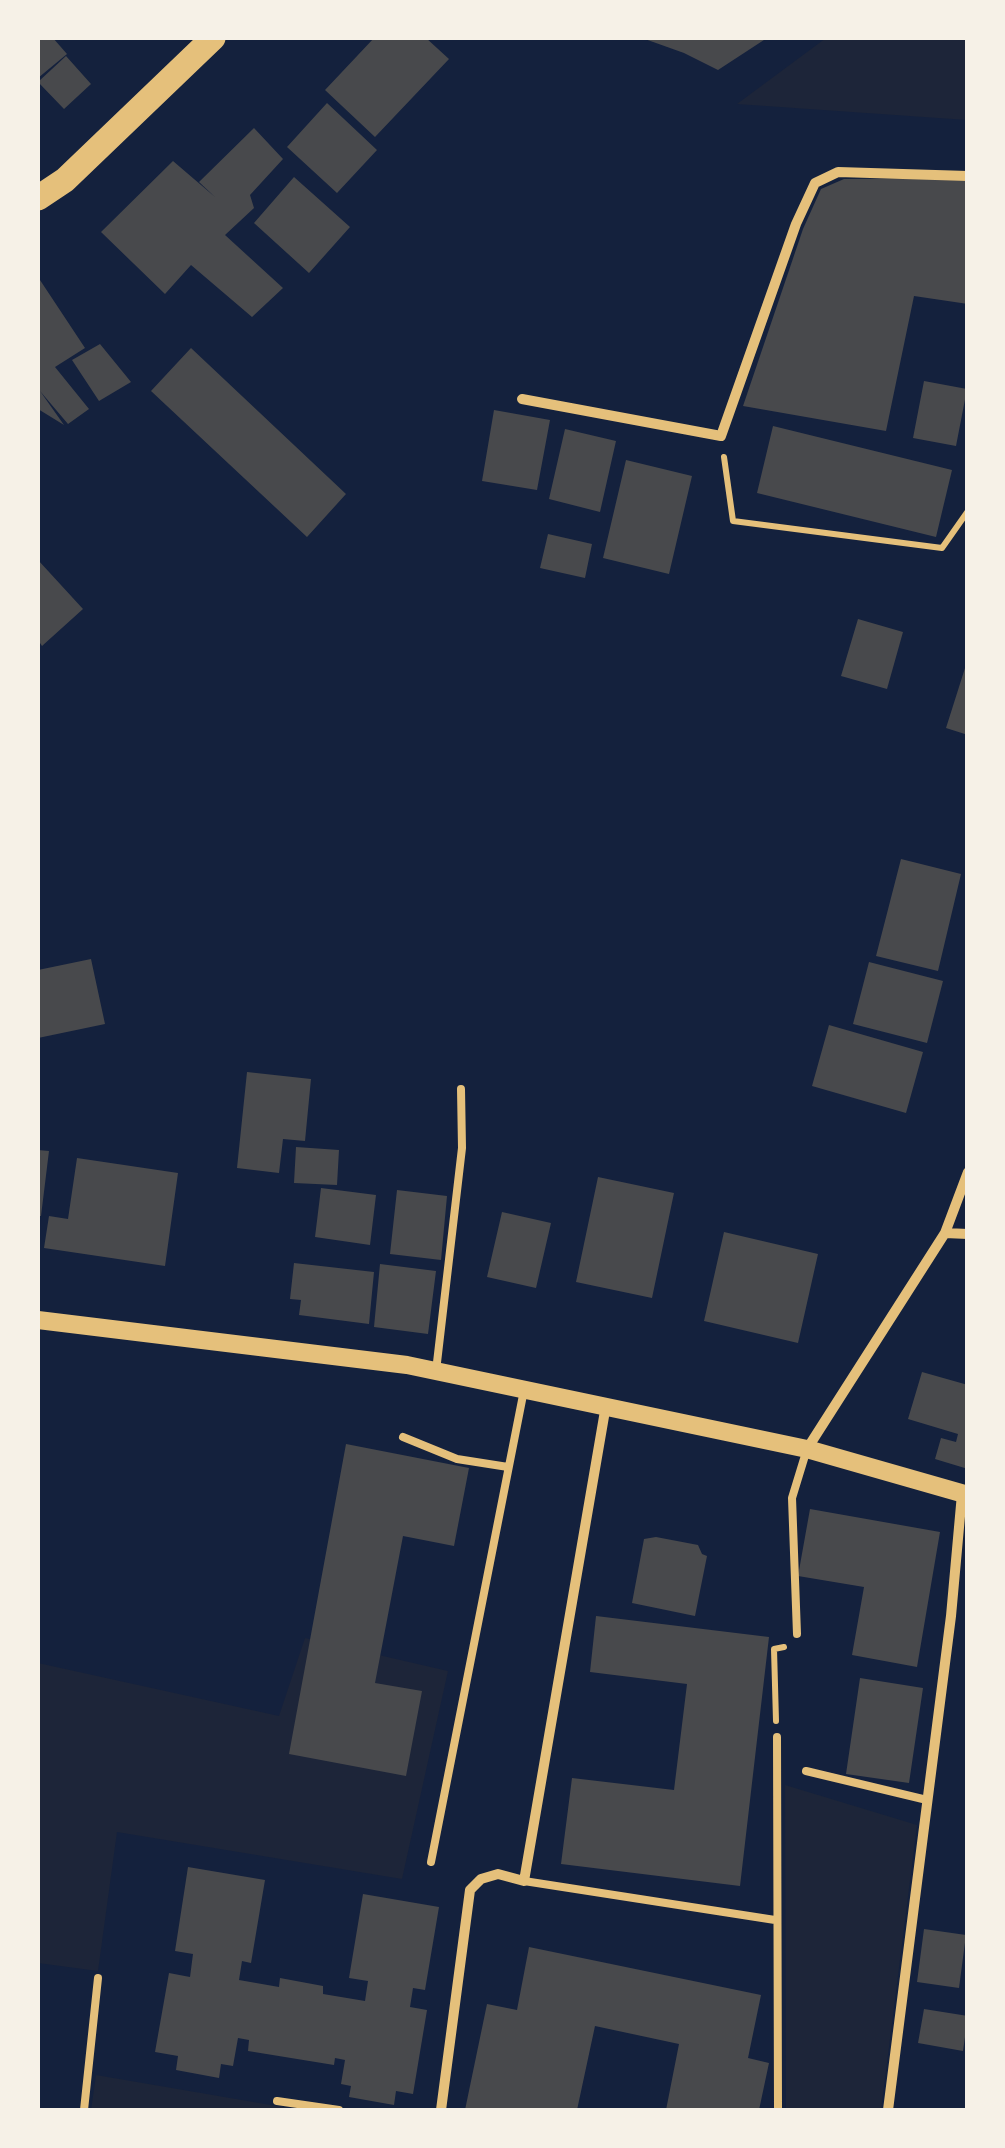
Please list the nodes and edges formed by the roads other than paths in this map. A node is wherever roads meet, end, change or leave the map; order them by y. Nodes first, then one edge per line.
1 (213, 38) edge
2 (968, 176) edge
3 (38, 198) edge
4 (522, 399) dead end
5 (461, 1089) dead end
6 (968, 1172) edge
7 (946, 1232) junction
8 (968, 1234) edge
9 (38, 1320) edge
10 (436, 1371) junction
11 (524, 1390) junction
12 (606, 1405) junction
13 (404, 1436) dead end
14 (806, 1449) junction
15 (508, 1466) junction
16 (965, 1494) edge
17 (797, 1634) road end
18 (776, 1738) road end
19 (806, 1771) dead end
20 (927, 1800) junction
21 (432, 1862) dead end
22 (524, 1881) junction
23 (775, 1920) junction
24 (98, 1978) dead end
25 (276, 2101) dead end
26 (84, 2110) edge
27 (339, 2110) edge
28 (441, 2110) edge
29 (778, 2110) edge
30 (888, 2110) edge

1 - 3 main road
2 - 4 street
5 - 10 lane
6 - 7 street
7 - 8 street
7 - 14 street
9 - 10 street
10 - 11 street
11 - 12 street
11 - 15 lane
12 - 14 street
12 - 22 street
13 - 15 lane
14 - 16 street
14 - 17 lane
15 - 21 lane
16 - 20 street
18 - 23 lane
19 - 20 lane
20 - 30 street
22 - 23 lane
22 - 28 street
23 - 29 lane
24 - 26 lane
25 - 27 lane

